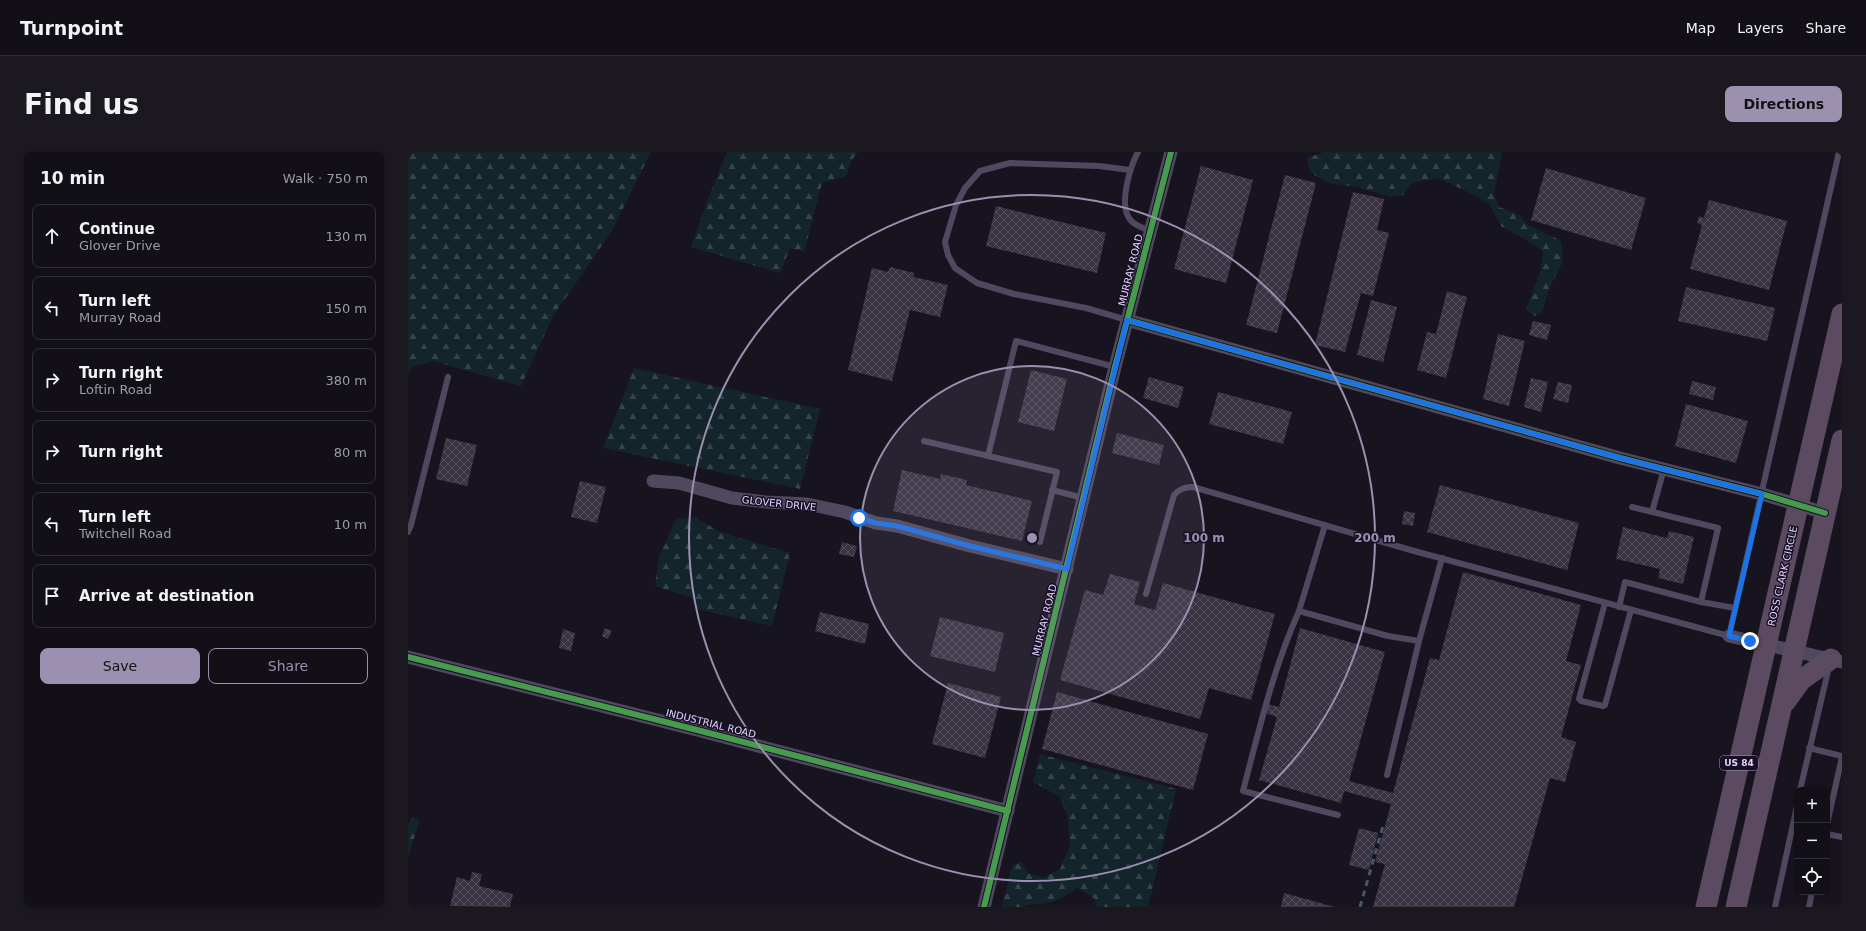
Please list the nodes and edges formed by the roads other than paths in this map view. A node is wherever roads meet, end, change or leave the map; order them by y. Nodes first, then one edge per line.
1 (1138, 152) edge
2 (1171, 152) edge
3 (1839, 152) edge
4 (1130, 170) junction
5 (1150, 231) junction
6 (1842, 314) edge
7 (1127, 320) junction
8 (1115, 367) junction
9 (448, 377) dead end
10 (1842, 440) edge
11 (924, 441) dead end
12 (988, 456) junction
13 (1664, 469) junction
14 (654, 481) dead end
15 (1052, 490) junction
16 (1762, 494) junction
17 (1083, 498) junction
18 (1798, 506) junction
19 (1632, 507) dead end
20 (1652, 512) junction
21 (1825, 513) junction
22 (1325, 525) junction
23 (408, 532) edge
24 (1040, 542) dead end
25 (1442, 558) junction
26 (1067, 569) junction
27 (1146, 594) dead end
28 (1701, 602) junction
29 (1605, 603) junction
30 (1619, 607) junction
31 (1735, 608) junction
32 (1631, 610) junction
33 (1299, 611) junction
34 (1729, 636) junction
35 (1420, 641) junction
36 (1766, 644) junction
37 (1794, 650) junction
38 (408, 657) edge
39 (1836, 661) edge
40 (1781, 707) junction
41 (1809, 748) junction
42 (1842, 756) edge
43 (1387, 775) dead end
44 (1801, 787) edge
45 (1008, 811) junction
46 (1338, 815) dead end
47 (1827, 823) edge
48 (1794, 830) edge
49 (1830, 835) edge
50 (1842, 837) edge
51 (1811, 895) edge
52 (984, 907) edge
53 (1706, 907) edge
54 (1736, 907) edge
55 (1775, 907) edge
56 (1809, 907) edge

1 - 4 lane
2 - 5 street, MURRAY ROAD
3 - 16 lane
4 - 5 lane
4 - 7 lane
5 - 7 street, MURRAY ROAD
6 - 18 highway, ROSS CLARK CIRCLE / US 84
7 - 8 street, MURRAY ROAD
7 - 13 street
8 - 12 lane
8 - 17 street, MURRAY ROAD
9 - 23 lane
10 - 21 highway, US 84
11 - 12 lane
12 - 15 lane
13 - 16 street
13 - 20 lane
14 - 26 street, GLOVER DRIVE
15 - 17 lane
15 - 24 lane
16 - 18 street
16 - 31 lane
17 - 26 street, MURRAY ROAD
18 - 21 street
18 - 36 highway, ROSS CLARK CIRCLE / US 84
19 - 20 lane
20 - 28 lane
21 - 37 highway, US 84
22 - 25 lane
22 - 27 lane
22 - 33 lane
25 - 29 lane
25 - 35 lane
26 - 45 street, MURRAY ROAD
28 - 30 lane
28 - 31 lane
29 - 30 lane
29 - 32 lane
30 - 32 lane
31 - 34 lane
32 - 34 lane
33 - 35 lane
33 - 46 lane
34 - 36 street
35 - 43 lane
36 - 37 street
36 - 53 highway, ROSS CLARK CIRCLE / US 84
37 - 39 street
37 - 40 highway, US 84
38 - 45 street, INDUSTRIAL ROAD
39 - 40 highway
39 - 41 lane
40 - 54 highway, US 84
41 - 42 lane
41 - 44 lane
42 - 47 lane
45 - 52 street, MURRAY ROAD
48 - 55 lane
49 - 50 lane
51 - 56 lane

